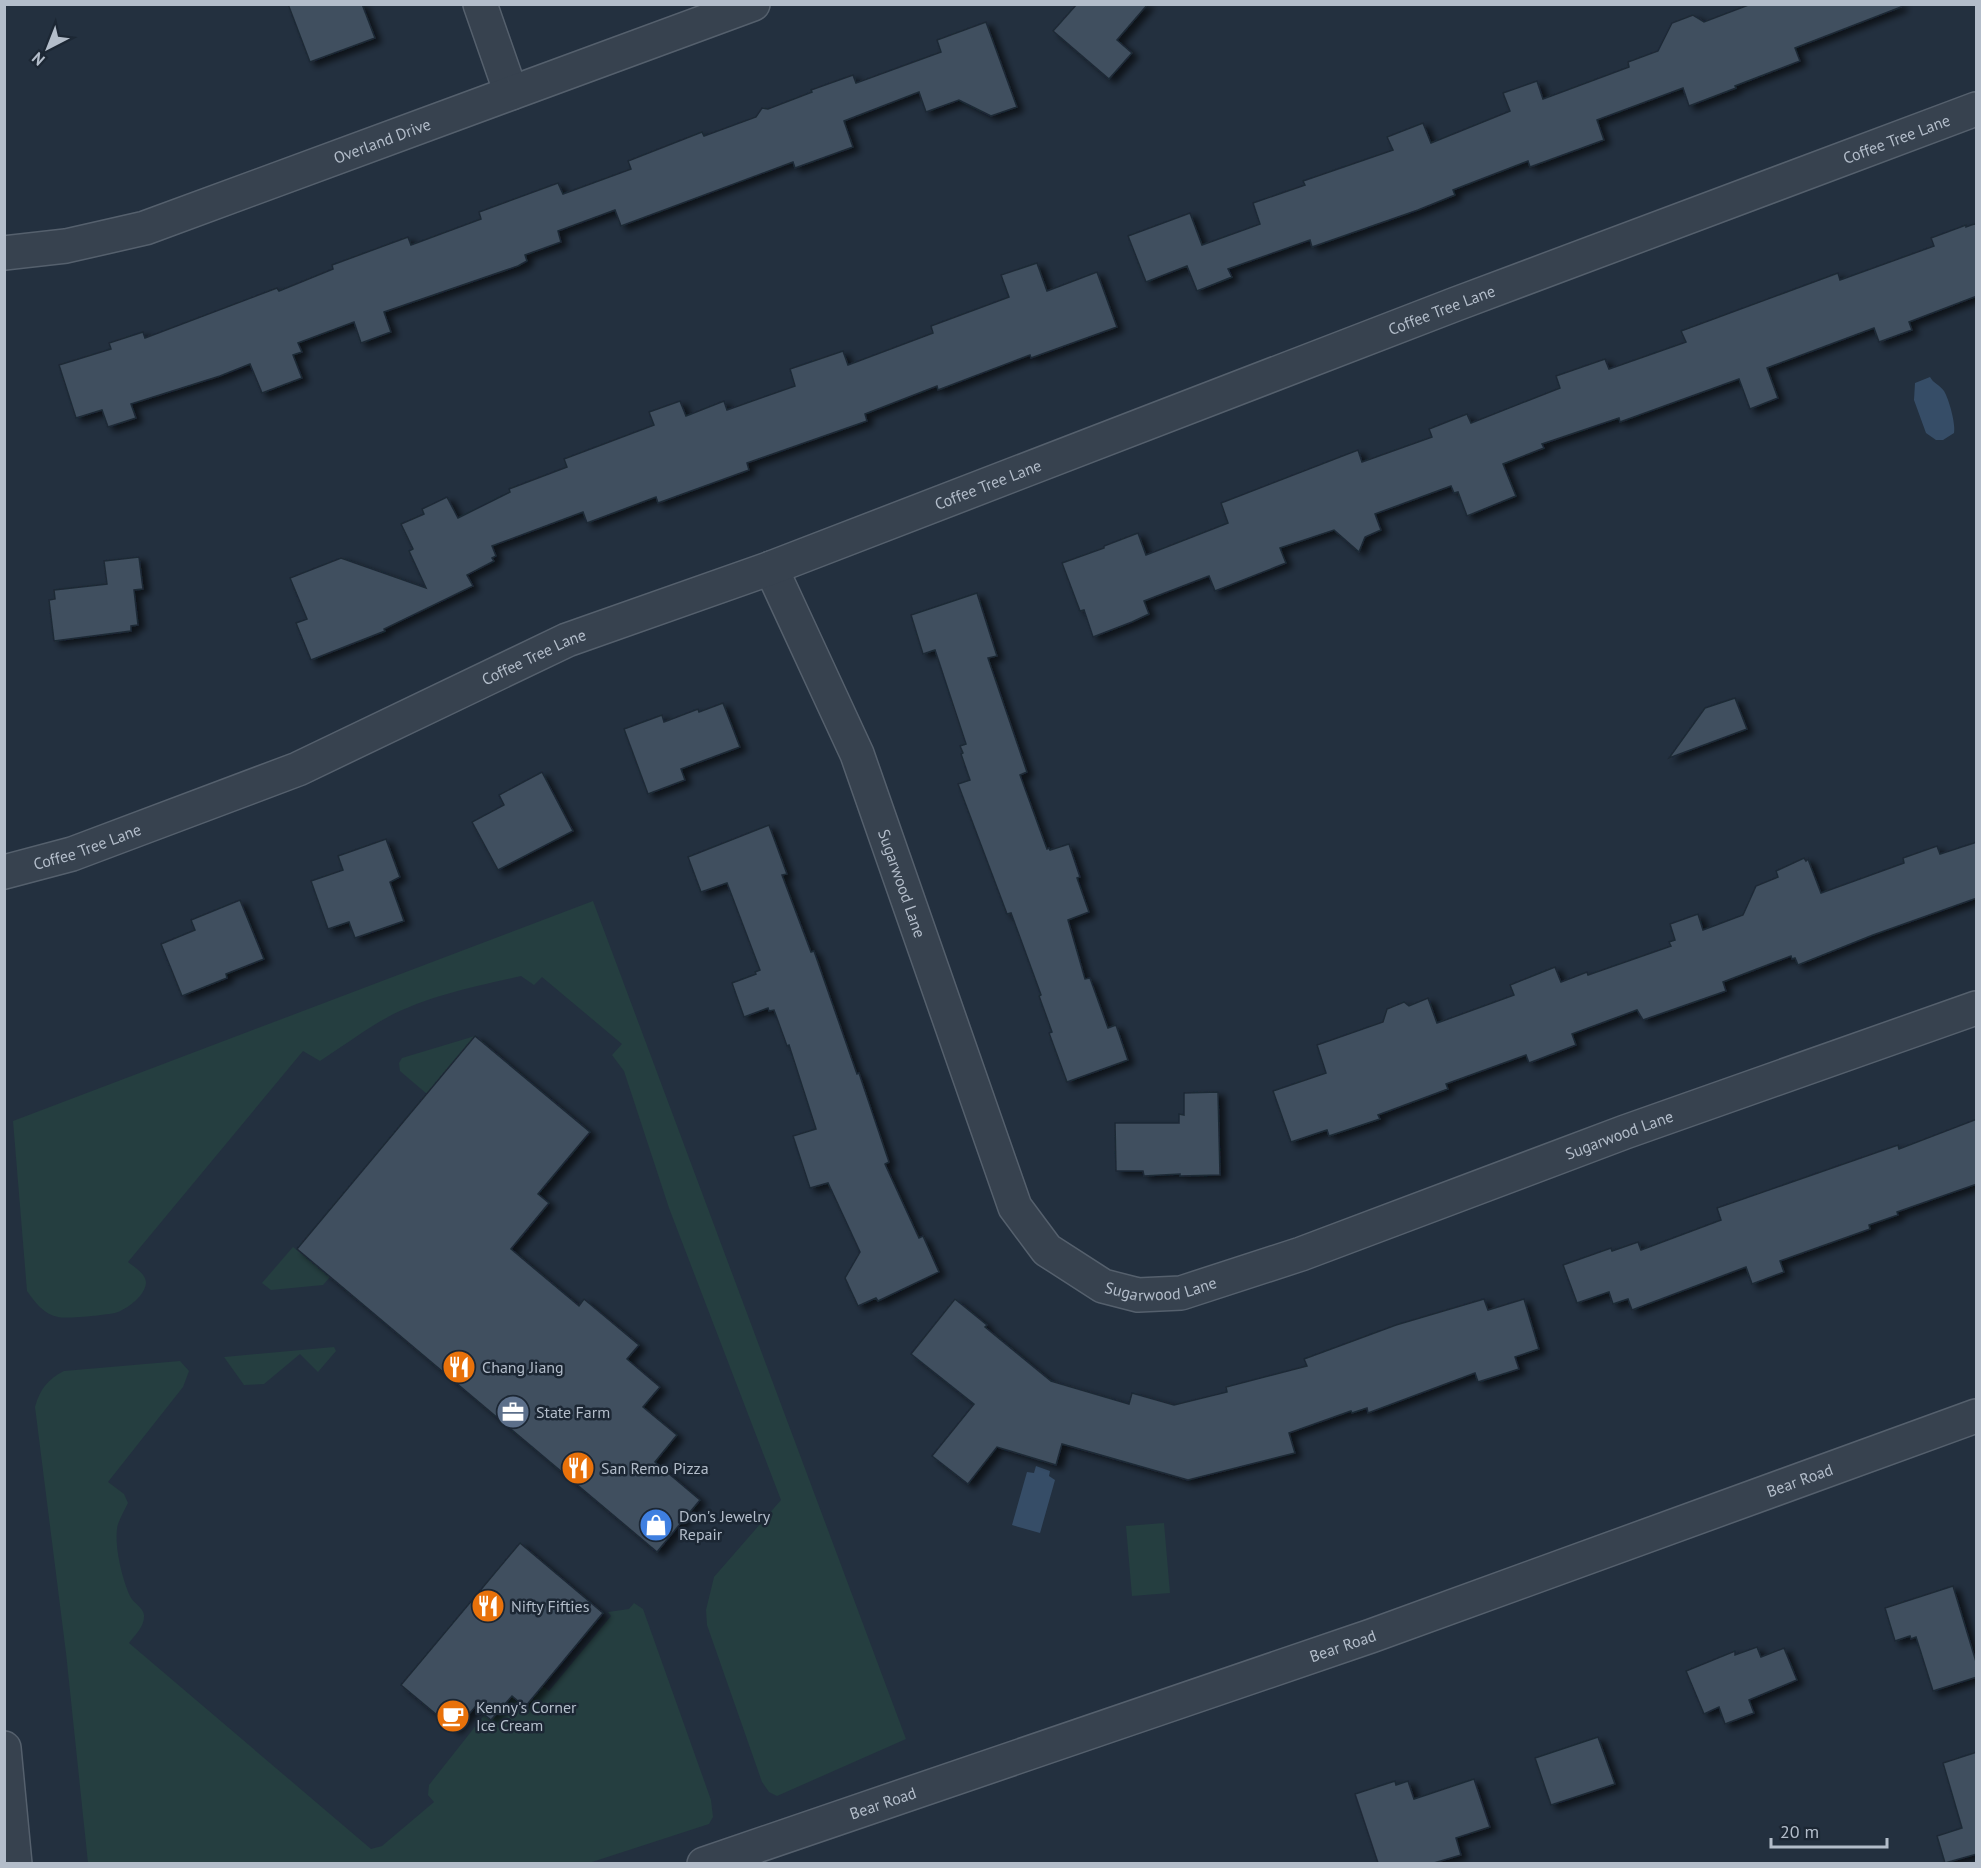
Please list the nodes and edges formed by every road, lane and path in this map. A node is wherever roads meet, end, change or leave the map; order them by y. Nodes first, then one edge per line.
1 (480, 4) edge
2 (753, 4) edge
3 (511, 93) junction
4 (1977, 110) edge
5 (4, 253) edge
6 (771, 568) junction
7 (4, 872) edge
8 (1977, 1008) edge
9 (1977, 1416) edge
10 (4, 1748) edge
11 (15, 1863) edge
12 (704, 1863) edge

1 - 3 street
2 - 3 street, Overland Drive
3 - 5 street, Overland Drive
4 - 6 street, Coffee Tree Lane
6 - 7 street, Coffee Tree Lane
6 - 8 street, Sugarwood Lane
9 - 12 street, Bear Road
10 - 11 street

